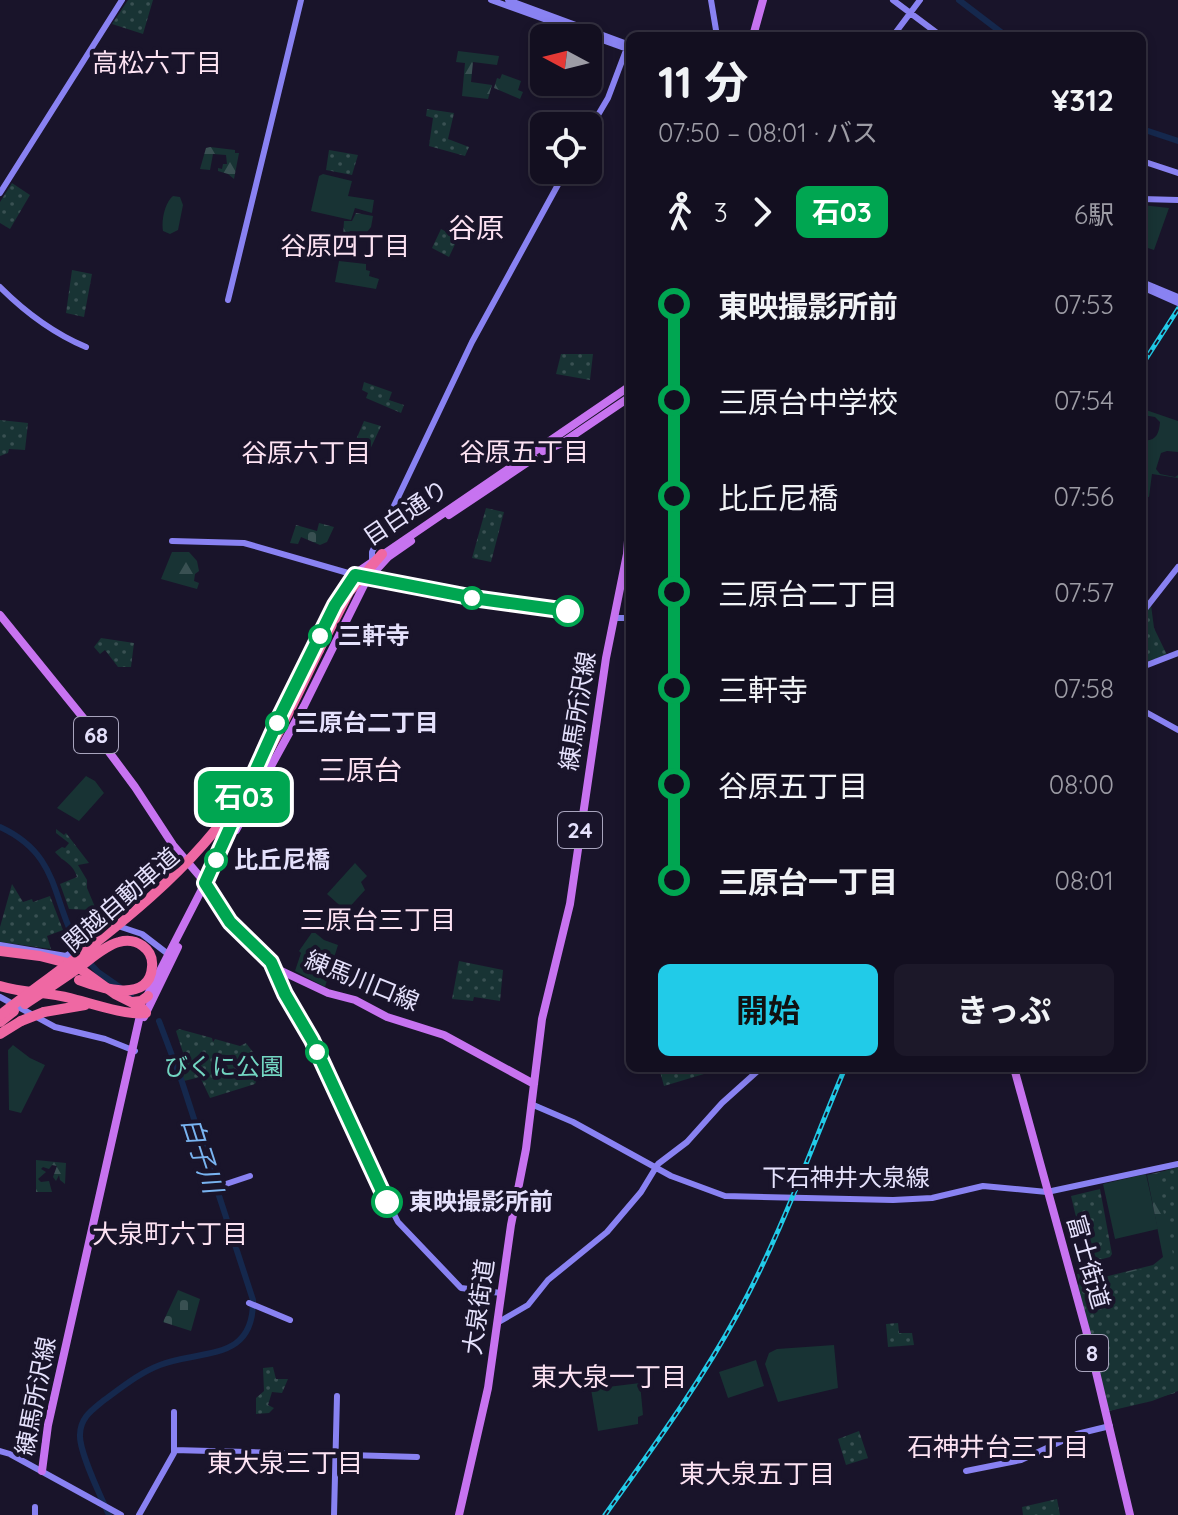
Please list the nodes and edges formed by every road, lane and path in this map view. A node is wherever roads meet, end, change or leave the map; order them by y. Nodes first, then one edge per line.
1 (122, 0) edge
2 (301, 0) edge
3 (491, 0) edge
4 (508, 0) edge
5 (711, 0) edge
6 (761, 0) edge
7 (893, 0) edge
8 (920, 0) edge
9 (910, 13) junction
10 (716, 32) edge
11 (751, 32) edge
12 (896, 32) edge
13 (936, 32) edge
14 (605, 38) junction
15 (626, 46) edge
16 (626, 46) edge
17 (626, 54) edge
18 (600, 112) edge
19 (1146, 162) edge
20 (1178, 173) edge
21 (558, 184) edge
22 (0, 193) edge
23 (1146, 199) edge
24 (1178, 200) edge
25 (1146, 286) edge
26 (0, 287) edge
27 (1178, 288) edge
28 (1175, 299) edge
29 (228, 300) dead end
30 (86, 347) dead end
31 (626, 389) edge
32 (626, 397) edge
33 (626, 397) edge
34 (543, 451) junction
35 (172, 541) dead end
36 (626, 559) edge
37 (1178, 567) edge
38 (368, 569) junction
39 (1146, 608) edge
40 (0, 615) edge
41 (614, 618) junction
42 (626, 618) edge
43 (322, 652) junction
44 (1178, 653) edge
45 (1146, 665) edge
46 (1146, 712) edge
47 (274, 730) junction
48 (1178, 730) edge
49 (287, 738) junction
50 (268, 744) junction
51 (279, 751) junction
52 (206, 885) junction
53 (0, 950) edge
54 (168, 954) junction
55 (273, 967) junction
56 (0, 986) edge
57 (148, 996) joint
58 (0, 997) edge
59 (91, 1005) junction
60 (138, 1010) junction
61 (14, 1011) junction
62 (0, 1015) edge
63 (0, 1022) edge
64 (136, 1026) joint
65 (0, 1034) edge
66 (133, 1050) junction
67 (757, 1072) edge
68 (1015, 1072) edge
69 (534, 1084) junction
70 (531, 1104) junction
71 (1178, 1164) edge
72 (656, 1168) junction
73 (250, 1176) dead end
74 (217, 1187) dead end
75 (1047, 1192) junction
76 (501, 1293) junction
77 (252, 1304) dead end
78 (290, 1320) dead end
79 (497, 1323) junction
80 (337, 1396) dead end
81 (174, 1412) dead end
82 (1110, 1426) junction
83 (174, 1450) junction
84 (0, 1451) edge
85 (336, 1455) junction
86 (417, 1457) dead end
87 (42, 1471) junction
88 (966, 1471) dead end
89 (121, 1515) edge
90 (139, 1515) edge
91 (334, 1515) edge
92 (459, 1515) edge
93 (1130, 1515) edge

1 - 22 street
2 - 29 street
3 - 14 street
4 - 14 street
5 - 10 street
6 - 11 main road
7 - 9 street
8 - 9 street
9 - 12 street
9 - 13 street
14 - 15 street
14 - 16 street
17 - 18 street
19 - 20 street
21 - 38 street
23 - 24 street
25 - 28 street
26 - 30 street
27 - 28 street
31 - 38 main road, 目白通り
32 - 34 main road, 目白通り
33 - 34 main road
34 - 38 main road, 目白通り
35 - 38 street
36 - 41 main road, 練馬所沢線 / 24
37 - 39 street
38 - 43 highway, 関越自動車道
40 - 52 main road, 練馬川口線 / 68
41 - 42 street
41 - 69 main road, 練馬所沢線 / 24
43 - 47 main road, 練馬所沢線
43 - 49 main road, 練馬所沢線
43 - 61 highway, 関越自動車道, bridge
43 - 62 highway, 関越自動車道, bridge
44 - 45 street
46 - 48 street
47 - 49 main road
47 - 50 main road, 練馬所沢線
49 - 51 main road, 練馬所沢線
50 - 51 main road
50 - 52 main road, 練馬所沢線
51 - 52 main road, 練馬所沢線
52 - 54 main road, 練馬所沢線
52 - 55 main road, 練馬川口線 / 68
52 - 60 main road, 練馬所沢線
53 - 54 street
53 - 60 highway
53 - 61 highway, bridge
54 - 57 main road, 練馬所沢線
55 - 69 main road, 練馬川口線 / 68
55 - 76 street
56 - 59 highway
57 - 60 highway
58 - 66 street
59 - 60 highway
59 - 65 highway, bridge
60 - 64 highway
60 - 66 main road, 練馬所沢線
61 - 63 highway, 関越自動車道, bridge
64 - 66 main road, 練馬所沢線
66 - 87 main road, 練馬所沢線
67 - 72 street
68 - 75 main road, 富士街道 / 8
69 - 70 main road, 練馬所沢線 / 24
70 - 72 street, 下石神井大泉線
70 - 76 main road, 大泉街道 / 24
71 - 75 street, 下石神井大泉線
72 - 75 street, 下石神井大泉線
72 - 79 street
73 - 74 street
75 - 82 main road, 富士街道 / 8
76 - 79 main road, 大泉街道 / 24
77 - 78 street
79 - 92 main road, 大泉街道 / 24
80 - 85 street
81 - 83 street
82 - 88 street
82 - 93 main road, 富士街道 / 8
83 - 85 street
83 - 90 street
84 - 87 street
85 - 86 street
85 - 91 street
87 - 89 street

